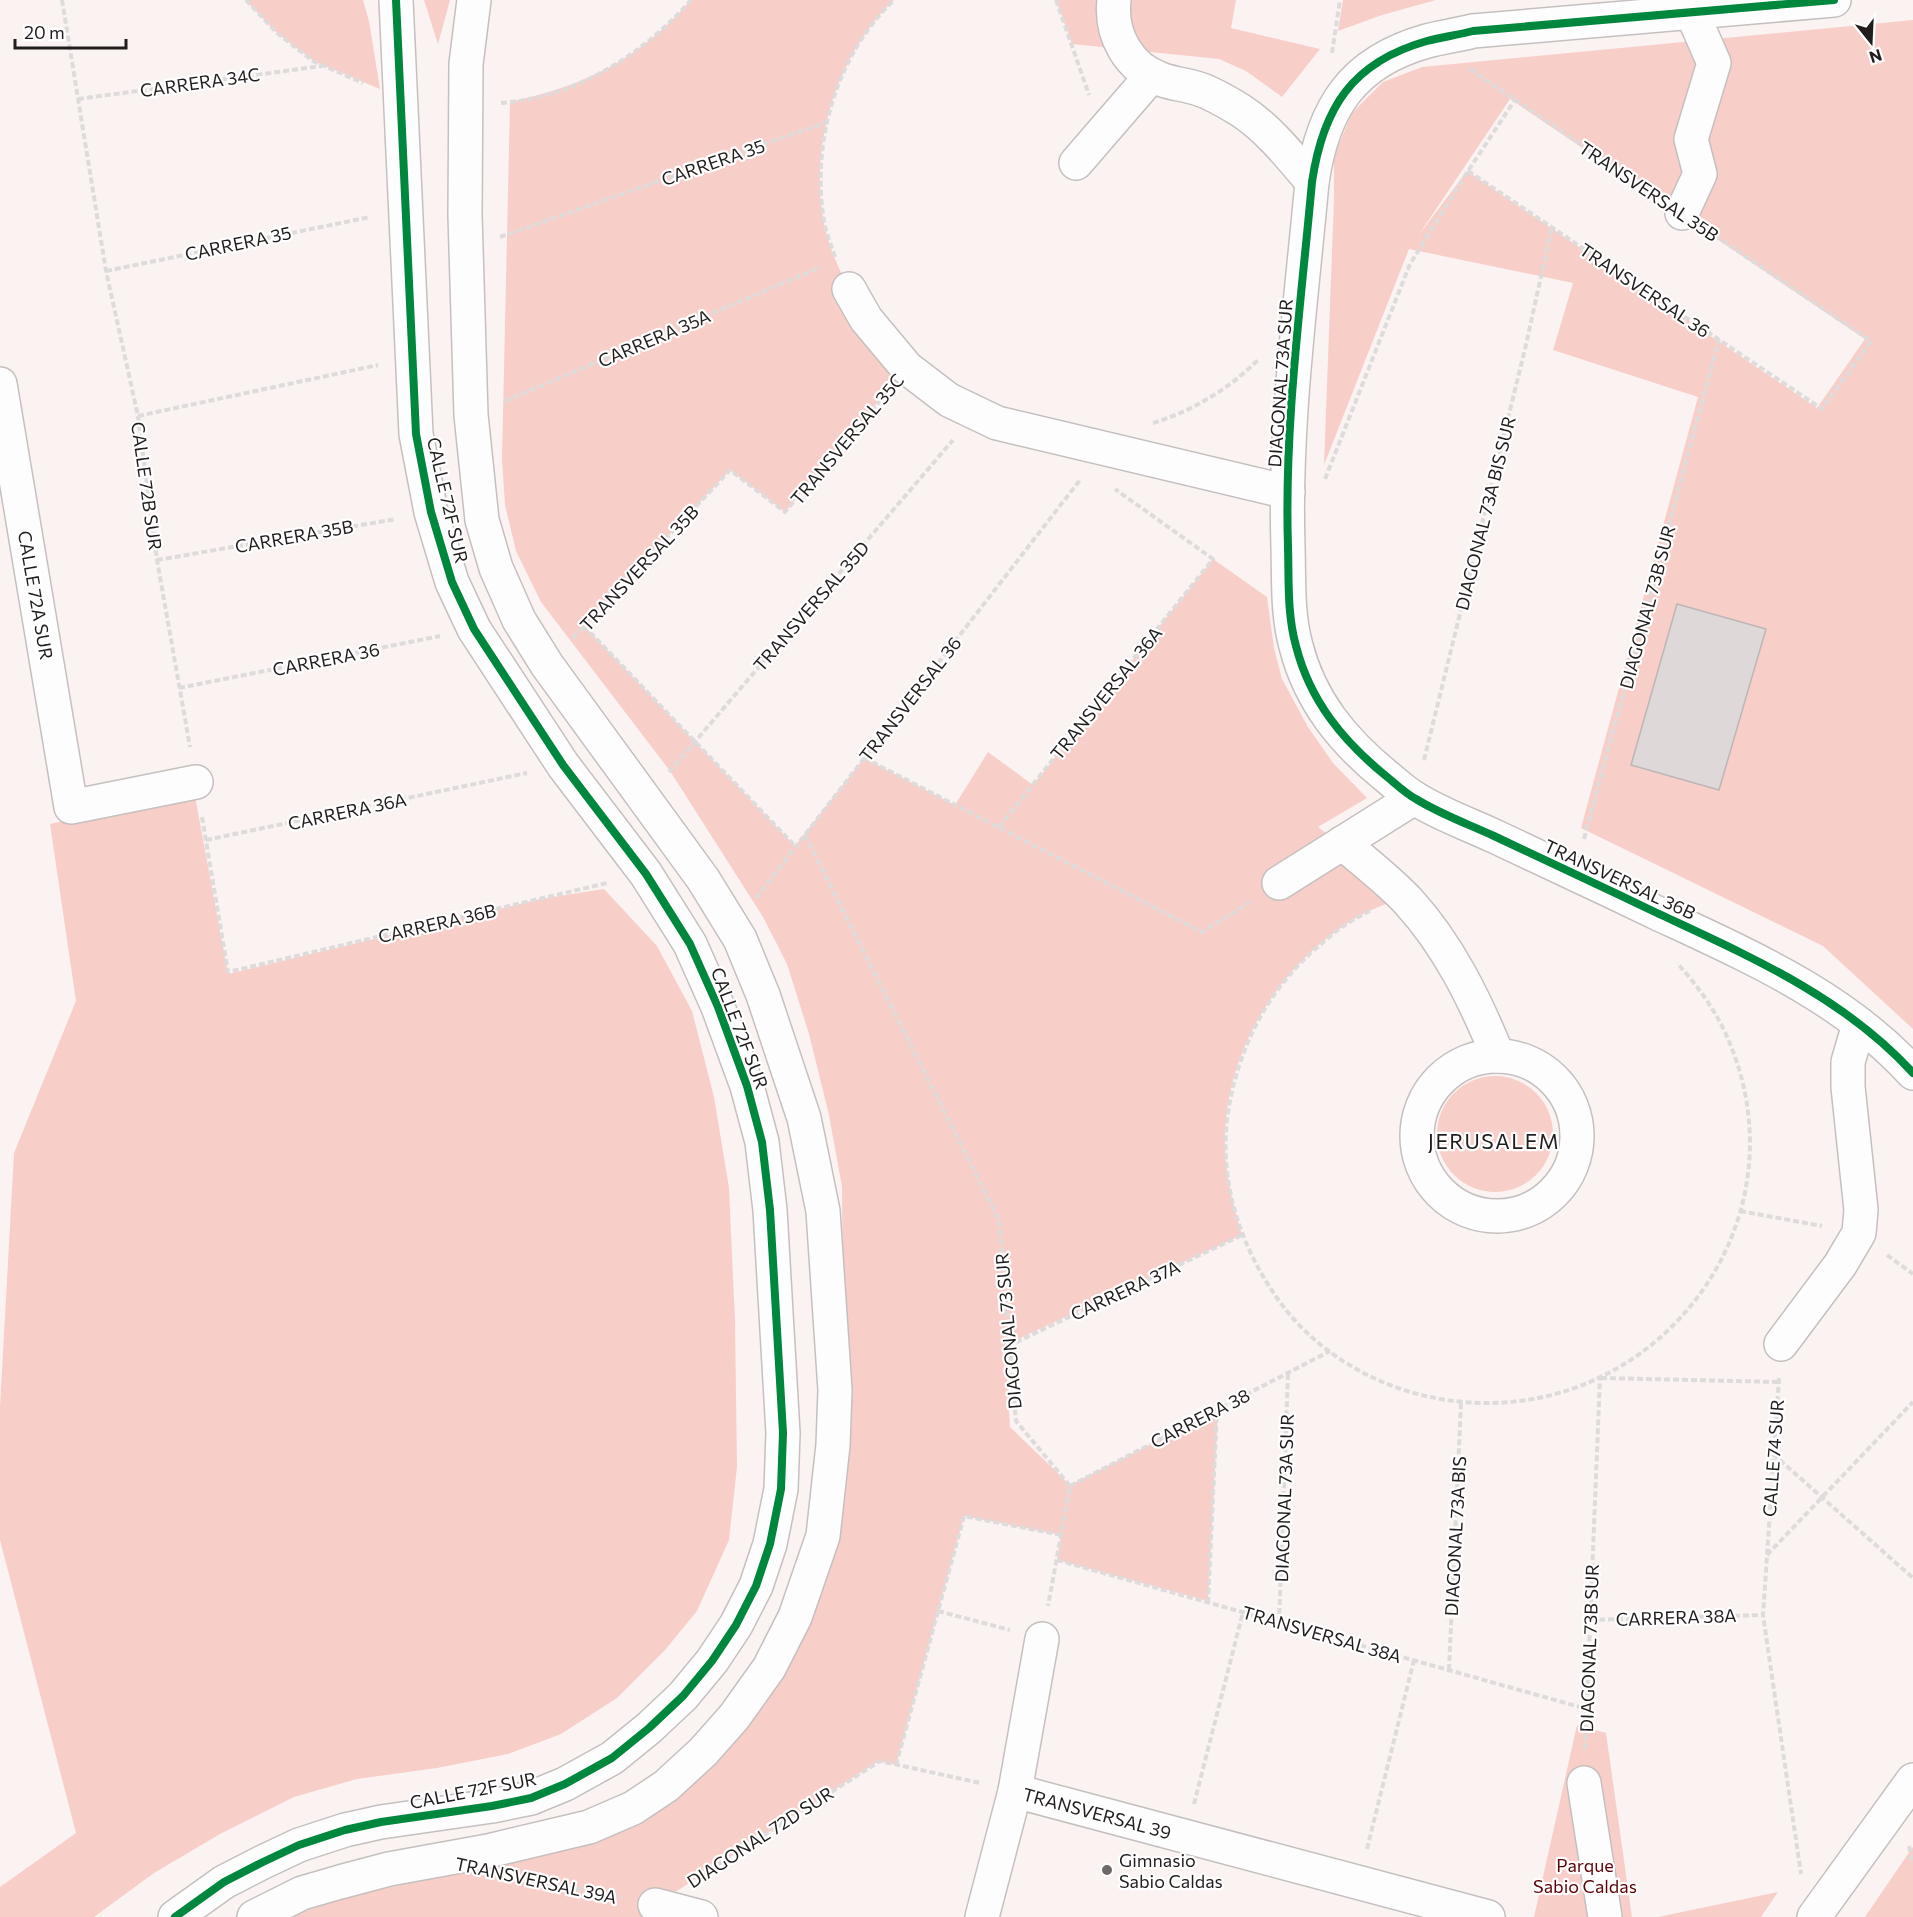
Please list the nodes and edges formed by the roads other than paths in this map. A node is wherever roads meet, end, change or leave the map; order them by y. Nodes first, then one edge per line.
1 (396, 0) edge
2 (474, 0) edge
3 (1114, 0) edge
4 (1834, 0) edge
5 (1692, 13) junction
6 (1152, 75) junction
7 (1076, 163) dead end
8 (1312, 182) junction
9 (1682, 213) road end
10 (842, 275) road end
11 (0, 384) edge
12 (1288, 492) junction
13 (196, 782) road end
14 (1414, 798) junction
15 (1342, 843) junction
16 (1279, 883) road end
17 (1859, 1024) junction
18 (1498, 1056) junction
19 (1913, 1073) edge
20 (1781, 1344) road end
21 (1042, 1639) road end
22 (1913, 1780) edge
23 (1584, 1783) road end
24 (1015, 1791) junction
25 (655, 1905) road end
26 (175, 1917) edge
27 (254, 1917) edge
28 (701, 1917) edge
29 (982, 1917) edge
30 (1488, 1917) edge
31 (1605, 1917) edge
32 (1814, 1917) edge

1 - 26 street, CALLE 72F SUR
2 - 27 street, CALLE 72F SUR
3 - 6 street
4 - 5 street, DIAGONAL 73A SUR
5 - 8 street, DIAGONAL 73A SUR
5 - 9 street
6 - 7 street
6 - 8 street
8 - 12 street, DIAGONAL 73A SUR
10 - 12 street
11 - 13 street, CALLE 72A SUR
12 - 14 street, DIAGONAL 73A SUR
14 - 15 street
14 - 17 street, TRANSVERSAL 36B
15 - 16 street
15 - 18 street
17 - 19 street, TRANSVERSAL 36B
17 - 20 street
18 - 18 street
21 - 24 street
22 - 32 street
23 - 31 street
24 - 29 street
24 - 30 street, TRANSVERSAL 39
25 - 28 street

